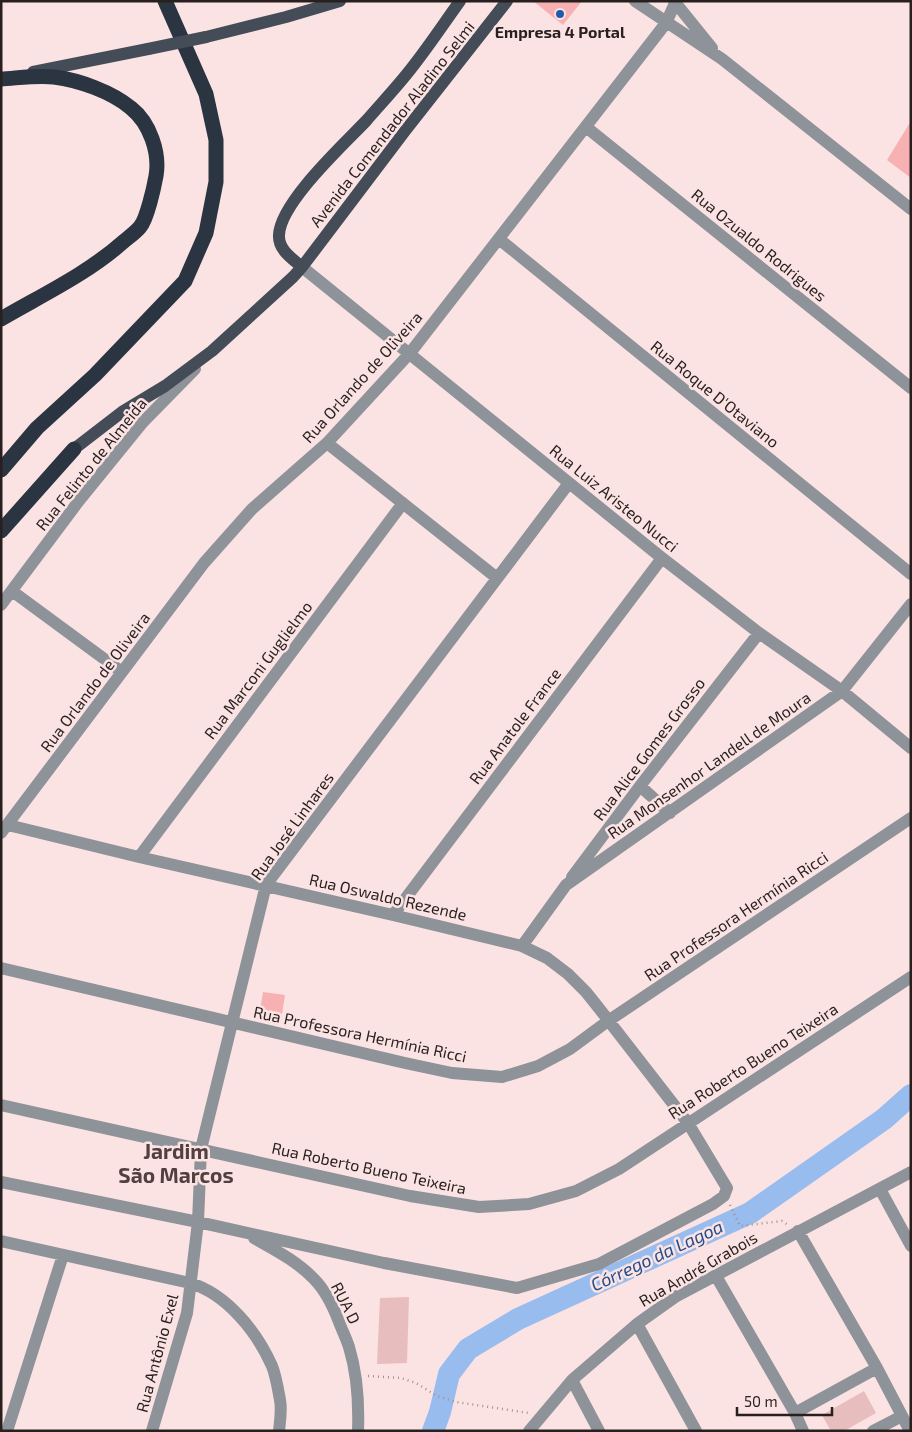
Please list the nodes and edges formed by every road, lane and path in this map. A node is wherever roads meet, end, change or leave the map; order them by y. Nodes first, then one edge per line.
1 (165, 1) edge
2 (340, 1) edge
3 (460, 1) edge
4 (507, 1) edge
5 (635, 1) edge
6 (675, 2) edge
7 (666, 23) junction
8 (722, 59) junction
9 (1, 79) edge
10 (586, 126) junction
11 (911, 209) edge
12 (499, 239) junction
13 (302, 267) junction
14 (1, 319) edge
15 (212, 351) junction
16 (410, 353) junction
17 (911, 388) edge
18 (328, 444) junction
19 (74, 449) junction
20 (1, 470) edge
21 (569, 483) junction
22 (403, 503) junction
23 (1, 520) edge
24 (1, 531) edge
25 (662, 558) junction
26 (911, 574) edge
27 (497, 578) junction
28 (12, 591) junction
29 (911, 604) edge
30 (1, 605) edge
31 (759, 633) junction
32 (122, 672) junction
33 (842, 691) junction
34 (911, 748) edge
35 (640, 786) junction
36 (670, 813) junction
37 (911, 818) edge
38 (4, 829) edge
39 (139, 857) junction
40 (266, 885) junction
41 (566, 885) junction
42 (393, 914) junction
43 (522, 946) junction
44 (1, 968) edge
45 (911, 977) edge
46 (608, 1021) junction
47 (232, 1022) junction
48 (1, 1105) edge
49 (688, 1123) junction
50 (201, 1149) junction
51 (911, 1172) edge
52 (1, 1182) edge
53 (880, 1189) junction
54 (730, 1206) dead end
55 (198, 1222) junction
56 (241, 1231) junction
57 (798, 1231) junction
58 (1, 1241) edge
59 (911, 1246) edge
60 (63, 1255) junction
61 (716, 1276) junction
62 (190, 1283) junction
63 (637, 1324) junction
64 (877, 1368) junction
65 (355, 1376) junction
66 (572, 1380) junction
67 (795, 1412) junction
68 (543, 1414) junction
69 (902, 1416) junction
70 (7, 1431) edge
71 (152, 1431) edge
72 (279, 1431) edge
73 (358, 1431) edge
74 (529, 1431) edge
75 (599, 1431) edge
76 (696, 1431) edge
77 (803, 1431) edge
78 (873, 1431) edge
79 (910, 1431) edge

1 - 20 highway
2 - 9 main road, bridge
3 - 13 main road, Avenida Comendador Aladino Selmi
4 - 13 main road, Avenida Comendador Aladino Selmi
5 - 7 street
6 - 7 street, Rua Orlando de Oliveira
6 - 8 street
7 - 8 street
7 - 10 street, Rua Orlando de Oliveira
8 - 11 street
9 - 14 highway
10 - 12 street, Rua Orlando de Oliveira
10 - 17 street, Rua Ozualdo Rodrigues
12 - 16 street, Rua Orlando de Oliveira
12 - 26 street, Rua Roque D'Otaviano
13 - 15 main road, Avenida Comendador Aladino Selmi
13 - 16 street, Rua Luiz Aristeo Nucci
15 - 19 main road, Avenida Comendador Aladino Selmi
15 - 28 street, Rua Felinto de Almeida
16 - 18 street, Rua Orlando de Oliveira
16 - 21 street, Rua Luiz Aristeo Nucci
18 - 22 street
18 - 32 street, Rua Orlando de Oliveira
19 - 23 main road, Avenida Comendador Aladino Selmi
19 - 24 highway
21 - 25 street, Rua Luiz Aristeo Nucci
21 - 27 street, Rua José Linhares
22 - 27 street
22 - 39 street, Rua Marconi Guglielmo
25 - 31 street, Rua Luiz Aristeo Nucci
25 - 42 street, Rua Anatole France
27 - 40 street, Rua José Linhares
28 - 30 street, Rua Felinto de Almeida
28 - 32 street
29 - 33 street, Rua Monsenhor Landell de Moura
31 - 33 street, Rua Luiz Aristeo Nucci
31 - 35 street, Rua Alice Gomes Grosso
32 - 38 street, Rua Orlando de Oliveira
33 - 34 street, Rua Luiz Aristeo Nucci
33 - 36 street, Rua Monsenhor Landell de Moura
35 - 36 street
35 - 41 street, Rua Alice Gomes Grosso
36 - 41 street, Rua Monsenhor Landell de Moura
37 - 46 street, Rua Professora Hermínia Ricci
38 - 39 street, Rua Oswaldo Rezende
39 - 40 street, Rua Oswaldo Rezende
40 - 42 street, Rua Oswaldo Rezende
40 - 47 street, Rua José Linhares
41 - 43 street, Rua Monsenhor Landell de Moura
42 - 43 street, Rua Oswaldo Rezende
43 - 46 street, Rua Oswaldo Rezende
44 - 47 street, Rua Professora Hermínia Ricci
45 - 49 street, Rua Roberto Bueno Teixeira
46 - 47 street, Rua Professora Hermínia Ricci
46 - 49 street, Rua Oswaldo Rezende
47 - 50 street, Rua José Linhares
48 - 50 street, Rua Roberto Bueno Teixeira
49 - 50 street, Rua Roberto Bueno Teixeira
49 - 56 street, Rua Oswaldo Rezende
50 - 55 street, Rua José Linhares
51 - 53 street, Rua André Grabois
52 - 55 street
53 - 57 street, Rua André Grabois
53 - 59 street
54 - 57 path
55 - 56 street
55 - 62 street, Rua José Linhares
56 - 65 street, RUA D
57 - 61 street, Rua André Grabois
57 - 64 street
58 - 60 street
60 - 62 street
60 - 70 street
61 - 63 street, Rua André Grabois
61 - 67 street
62 - 71 street, Rua Antônio Exel
62 - 72 street
63 - 66 street, Rua André Grabois
63 - 76 street
64 - 67 street
64 - 69 street
65 - 68 path
65 - 73 street, RUA D
66 - 68 street, Rua André Grabois
66 - 75 street
67 - 77 street
68 - 74 street, Rua André Grabois
69 - 78 street
69 - 79 street

